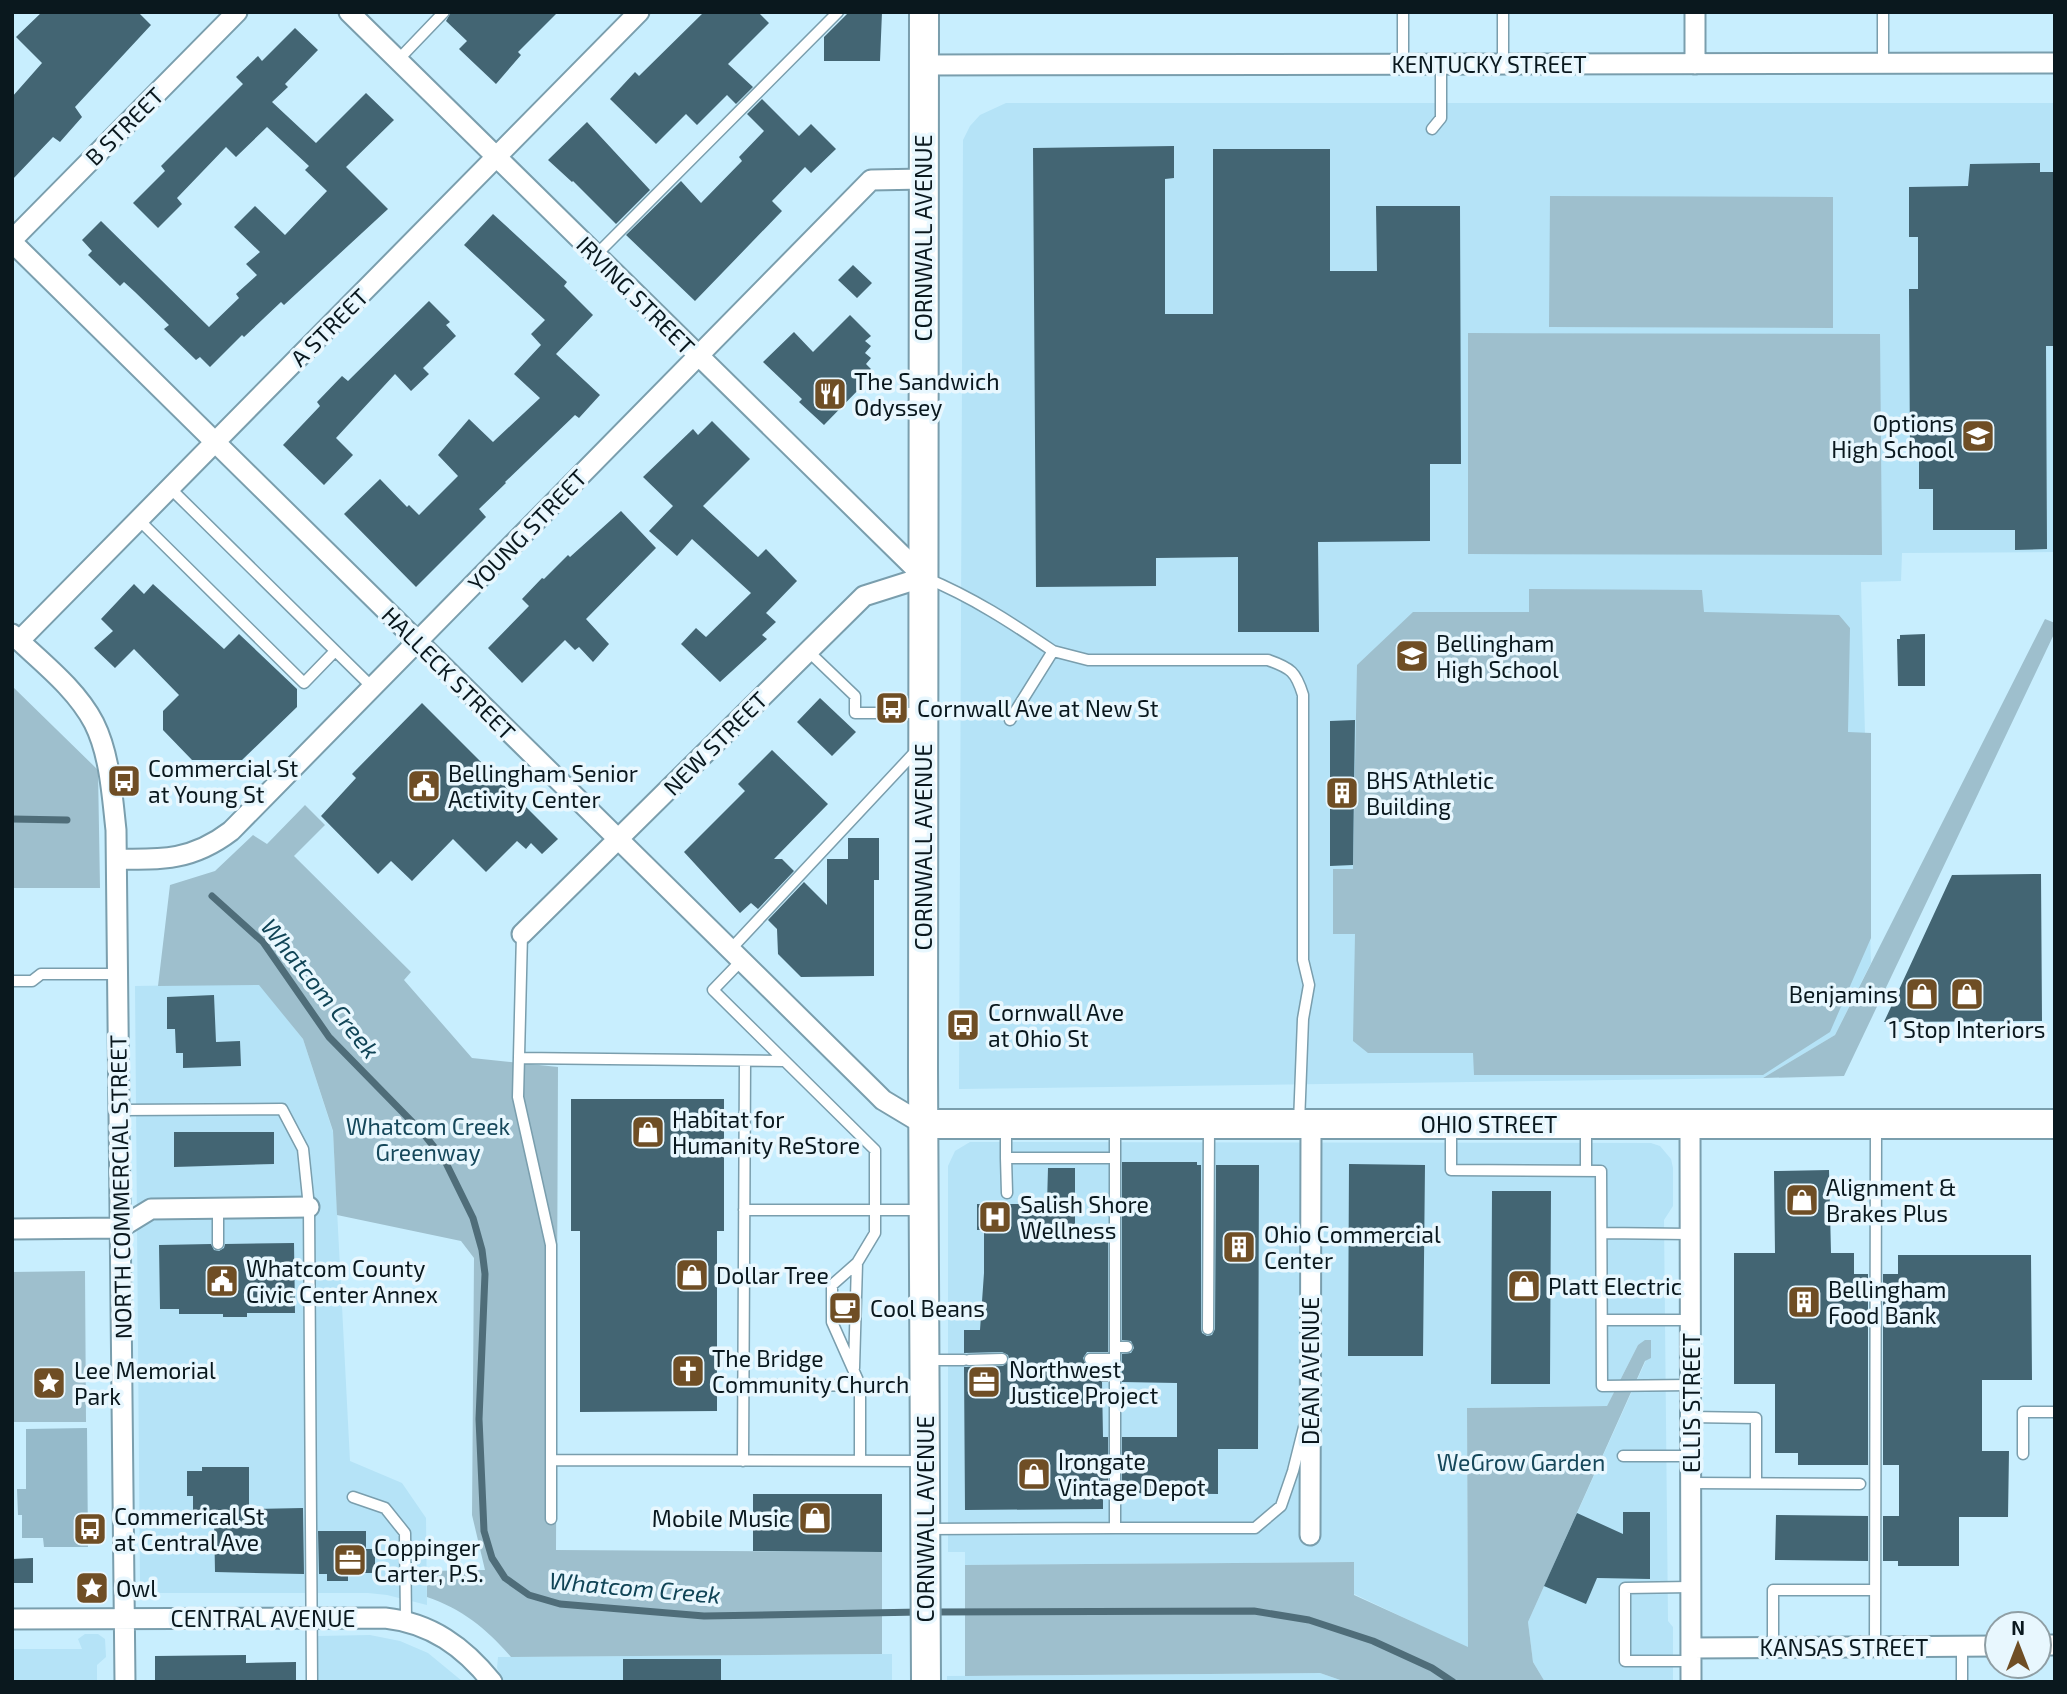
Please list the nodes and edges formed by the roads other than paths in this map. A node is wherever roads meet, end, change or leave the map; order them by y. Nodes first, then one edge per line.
1 (237, 12) edge
2 (349, 12) edge
3 (444, 12) edge
4 (639, 12) edge
5 (838, 12) edge
6 (924, 12) edge
7 (1403, 12) edge
8 (1503, 12) edge
9 (1695, 12) edge
10 (1883, 12) edge
11 (398, 60) junction
12 (1883, 63) junction
13 (2055, 63) edge
14 (1403, 64) junction
15 (1441, 64) junction
16 (1503, 64) junction
17 (1695, 64) junction
18 (923, 65) junction
19 (1432, 129) dead end
20 (496, 157) junction
21 (923, 179) junction
22 (12, 241) edge
23 (596, 255) junction
24 (698, 356) junction
25 (215, 442) junction
26 (170, 488) junction
27 (139, 520) junction
28 (923, 577) junction
29 (16, 638) edge
30 (417, 641) junction
31 (335, 651) junction
32 (808, 651) junction
33 (1053, 651) junction
34 (372, 687) junction
35 (923, 713) junction
36 (1010, 719) dead end
37 (923, 744) junction
38 (618, 839) junction
39 (117, 859) junction
40 (522, 933) joint
41 (736, 955) junction
42 (118, 974) junction
43 (12, 981) edge
44 (519, 1058) junction
45 (746, 1060) junction
46 (784, 1061) junction
47 (119, 1110) junction
48 (923, 1124) junction
49 (1006, 1124) junction
50 (1115, 1124) junction
51 (1209, 1124) junction
52 (1305, 1124) junction
53 (1451, 1124) junction
54 (1586, 1124) junction
55 (1690, 1124) junction
56 (1877, 1124) junction
57 (2055, 1124) edge
58 (1006, 1158) junction
59 (1115, 1158) junction
60 (1586, 1171) junction
61 (1007, 1193) dead end
62 (309, 1207) junction
63 (218, 1208) junction
64 (744, 1210) junction
65 (875, 1210) junction
66 (924, 1210) junction
67 (120, 1228) junction
68 (12, 1229) edge
69 (1602, 1233) junction
70 (1690, 1234) junction
71 (218, 1244) dead end
72 (857, 1263) junction
73 (1602, 1320) junction
74 (1690, 1320) junction
75 (1208, 1329) dead end
76 (1115, 1347) junction
77 (1127, 1347) dead end
78 (1003, 1359) dead end
79 (1090, 1359) dead end
80 (1115, 1359) junction
81 (854, 1372) junction
82 (925, 1373) junction
83 (743, 1385) junction
84 (860, 1385) junction
85 (1691, 1385) junction
86 (1310, 1398) junction
87 (2055, 1412) edge
88 (1690, 1417) junction
89 (2023, 1454) dead end
90 (1623, 1456) dead end
91 (1691, 1456) junction
92 (551, 1460) junction
93 (743, 1461) junction
94 (860, 1461) junction
95 (925, 1461) junction
96 (1691, 1483) junction
97 (1756, 1483) junction
98 (1860, 1484) dead end
99 (353, 1497) dead end
100 (551, 1519) dead end
101 (1115, 1528) junction
102 (1310, 1535) dead end
103 (925, 1540) junction
104 (1691, 1587) junction
105 (1875, 1590) junction
106 (124, 1618) junction
107 (312, 1618) junction
108 (12, 1619) edge
109 (406, 1620) junction
110 (1962, 1646) junction
111 (1983, 1646) edge
112 (1773, 1647) junction
113 (1875, 1647) junction
114 (1691, 1655) junction
115 (926, 1676) edge
116 (125, 1682) edge
117 (312, 1682) edge
118 (492, 1682) edge
119 (1691, 1682) edge
120 (1962, 1682) edge

1 - 22 street, B STREET
2 - 11 street, IRVING STREET
3 - 11 lane
4 - 20 street, A STREET
5 - 23 lane
6 - 18 street, CORNWALL AVENUE
7 - 14 lane
8 - 16 lane
9 - 17 street
10 - 12 lane
11 - 20 street, IRVING STREET
12 - 13 street, KENTUCKY STREET
12 - 17 street, KENTUCKY STREET
14 - 15 street, KENTUCKY STREET
14 - 18 street, KENTUCKY STREET
15 - 16 street, KENTUCKY STREET
15 - 19 lane
16 - 17 street, KENTUCKY STREET
18 - 21 street, CORNWALL AVENUE
20 - 23 street, IRVING STREET
20 - 25 street, A STREET
21 - 24 street, YOUNG STREET
21 - 28 street, CORNWALL AVENUE
22 - 25 street, HALLECK STREET
23 - 24 street, IRVING STREET
24 - 28 street, IRVING STREET
24 - 30 street, YOUNG STREET
25 - 26 street, A STREET
25 - 30 street, HALLECK STREET
26 - 27 street, A STREET
26 - 31 lane
27 - 29 street, A STREET
27 - 31 lane
28 - 32 street, NEW STREET
28 - 33 lane
28 - 35 street, CORNWALL AVENUE
29 - 39 street, NORTH COMMERCIAL STREET
30 - 34 street, YOUNG STREET
30 - 38 street, HALLECK STREET
31 - 34 lane
32 - 35 lane
32 - 38 street, NEW STREET
33 - 36 lane
33 - 52 lane
34 - 39 street, YOUNG STREET
35 - 37 street, CORNWALL AVENUE
37 - 41 lane
37 - 48 street, CORNWALL AVENUE
38 - 40 street, NEW STREET
38 - 41 street, HALLECK STREET
39 - 42 street, NORTH COMMERCIAL STREET
40 - 44 lane
41 - 46 lane
41 - 48 street, HALLECK STREET
42 - 43 lane
42 - 47 street, NORTH COMMERCIAL STREET
44 - 45 lane
44 - 92 lane
45 - 46 lane
45 - 64 lane
46 - 65 lane
47 - 62 lane
47 - 67 street, NORTH COMMERCIAL STREET
48 - 49 street, OHIO STREET
48 - 66 street, CORNWALL AVENUE
49 - 50 street, OHIO STREET
49 - 58 lane
50 - 51 street, OHIO STREET
50 - 59 lane
51 - 52 street, OHIO STREET
51 - 75 lane
52 - 53 street, OHIO STREET
52 - 86 street, DEAN AVENUE
53 - 54 street, OHIO STREET
53 - 60 lane
54 - 55 street, OHIO STREET
54 - 60 lane
55 - 56 street, OHIO STREET
55 - 70 street, ELLIS STREET
56 - 57 street, OHIO STREET
56 - 105 lane
58 - 59 lane
58 - 61 lane
59 - 76 lane
60 - 69 lane
62 - 63 street
62 - 107 lane
63 - 67 street
63 - 71 lane
64 - 65 lane
64 - 83 lane
65 - 66 lane
65 - 72 lane
66 - 82 street, CORNWALL AVENUE
67 - 68 street
67 - 106 street, NORTH COMMERCIAL STREET
69 - 70 lane
69 - 73 lane
70 - 74 street, ELLIS STREET
72 - 81 lane
72 - 81 lane
73 - 74 lane
73 - 85 lane
74 - 85 street, ELLIS STREET
76 - 77 lane
76 - 80 lane
78 - 82 lane
79 - 80 lane
80 - 101 lane
81 - 84 lane
82 - 84 lane
82 - 95 street, CORNWALL AVENUE
83 - 84 lane
83 - 93 lane
84 - 94 lane
85 - 88 street, ELLIS STREET
86 - 101 lane
86 - 102 street, DEAN AVENUE
87 - 89 lane
88 - 91 street, ELLIS STREET
88 - 97 lane
90 - 91 lane
91 - 96 street, ELLIS STREET
92 - 93 lane
92 - 100 lane
93 - 94 lane
94 - 95 lane
95 - 103 street, CORNWALL AVENUE
96 - 97 lane
96 - 104 street, ELLIS STREET
97 - 98 lane
99 - 109 lane
101 - 103 lane
103 - 115 street, CORNWALL AVENUE
104 - 114 street, ELLIS STREET
104 - 114 lane
105 - 112 lane
105 - 113 lane
106 - 107 street, CENTRAL AVENUE
106 - 108 street, CENTRAL AVENUE
106 - 116 street, NORTH COMMERCIAL STREET
107 - 109 street, CENTRAL AVENUE
107 - 117 lane
109 - 118 street, CENTRAL AVENUE
110 - 111 street, KANSAS STREET
110 - 113 street, KANSAS STREET
110 - 120 lane
112 - 113 street, KANSAS STREET
112 - 114 street, KANSAS STREET
114 - 119 street, ELLIS STREET

